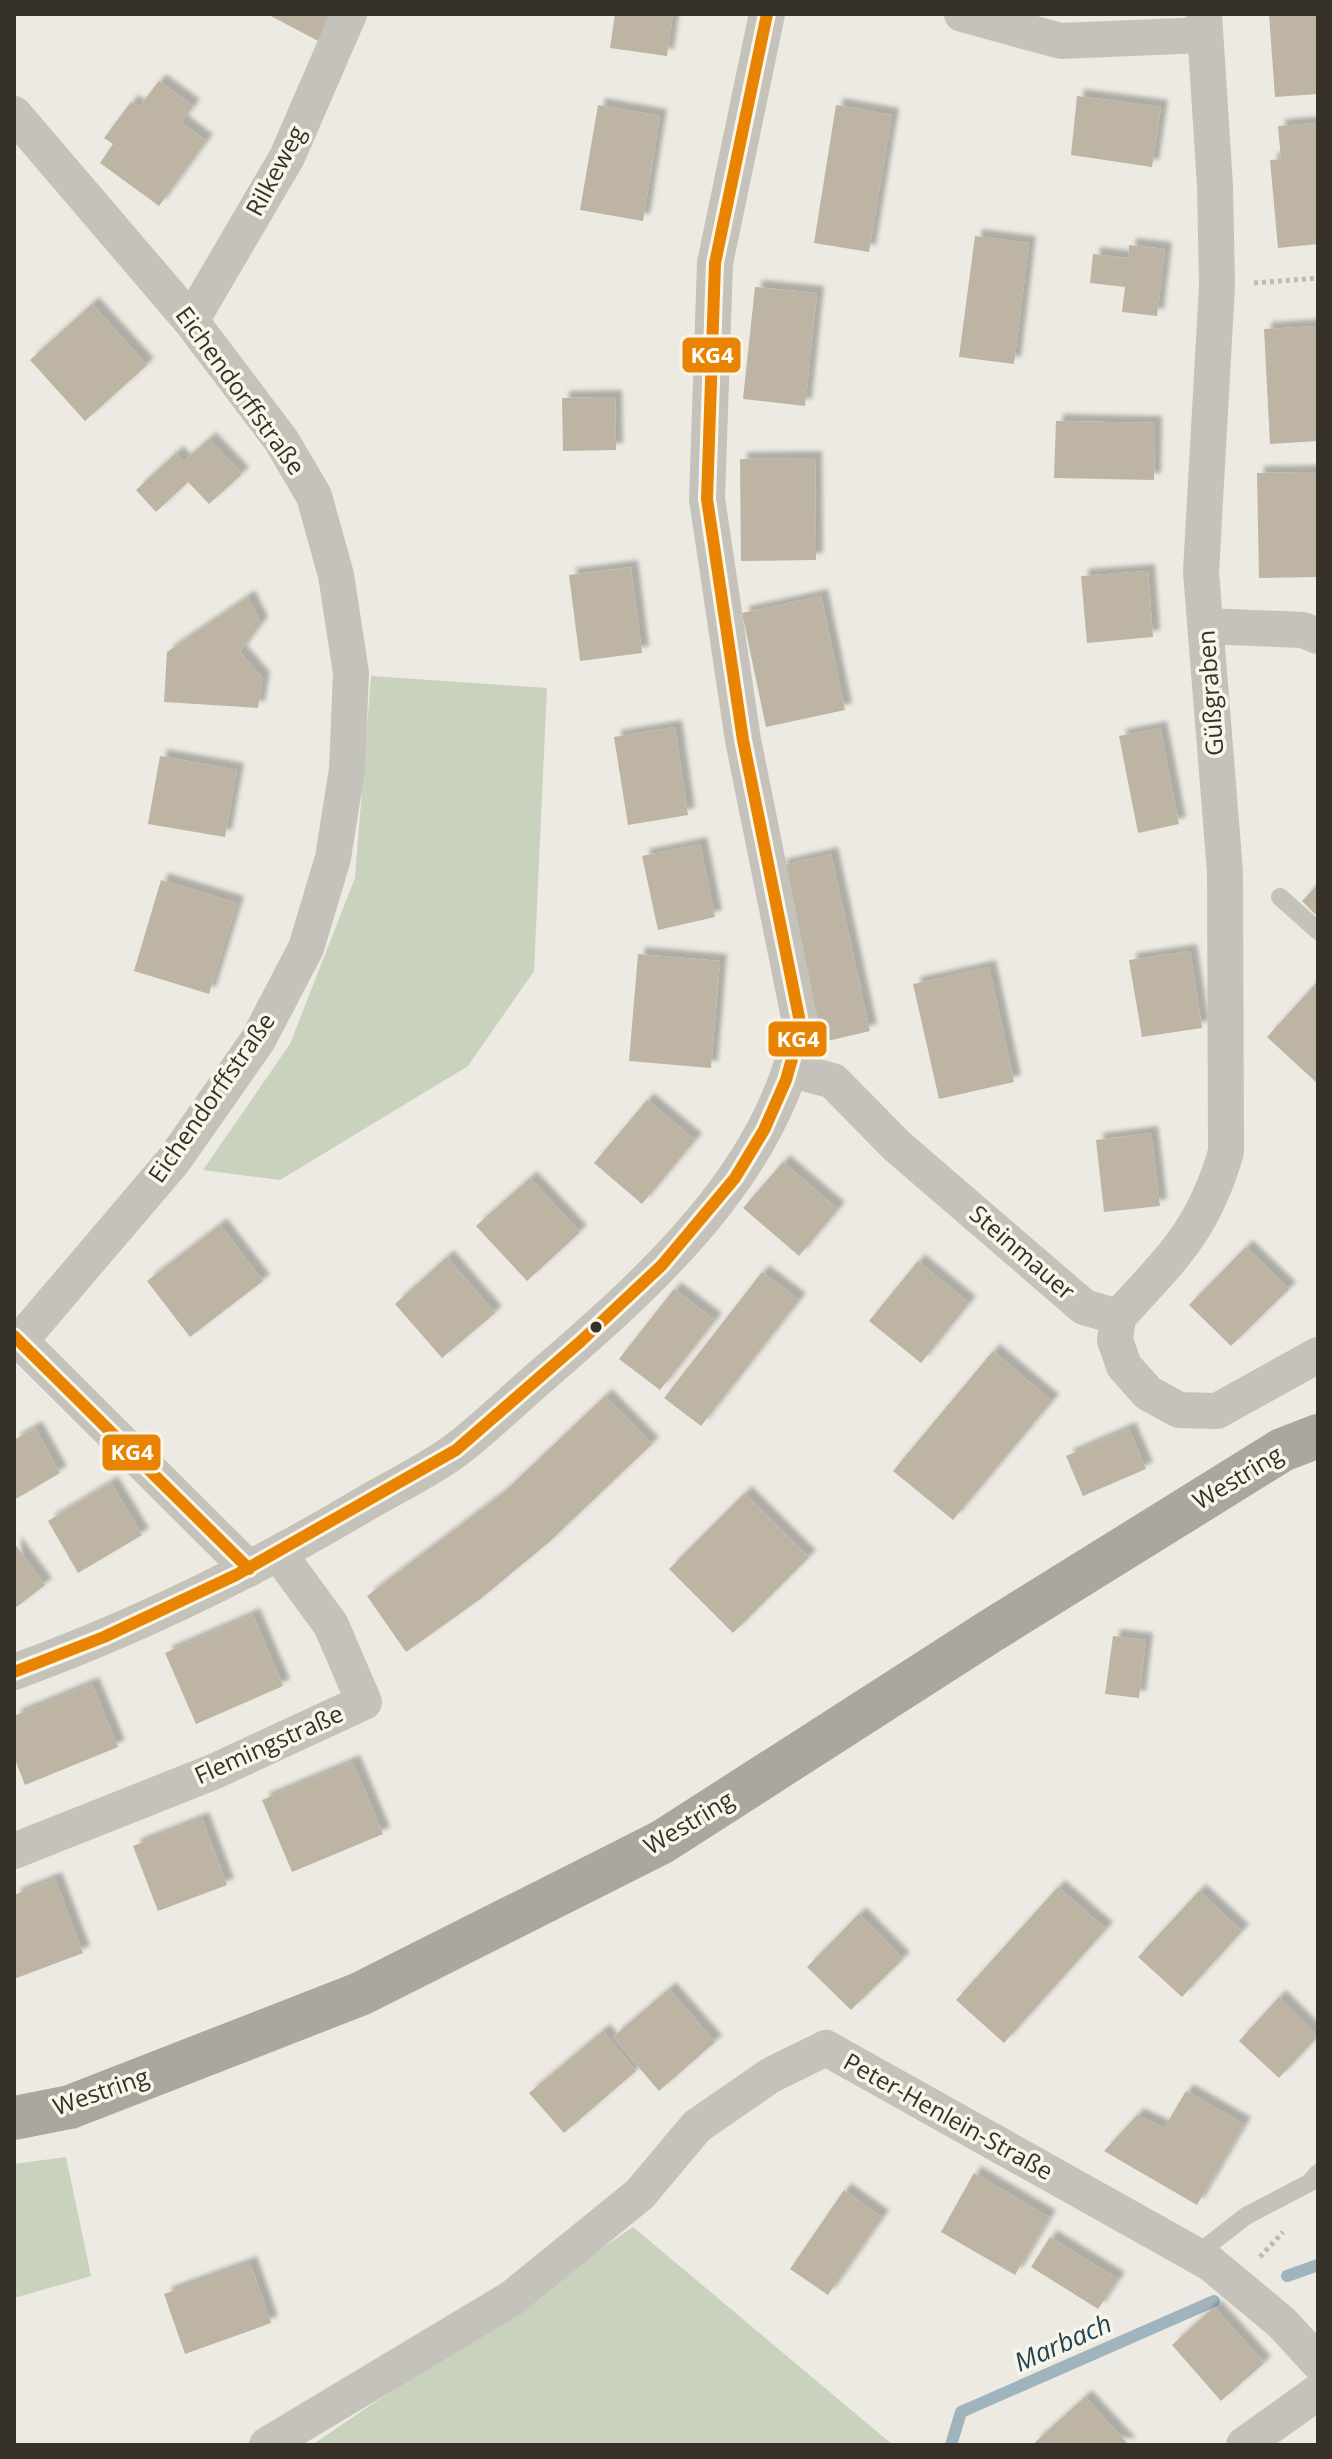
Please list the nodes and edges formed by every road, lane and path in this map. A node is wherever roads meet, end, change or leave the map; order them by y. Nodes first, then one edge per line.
1 (349, 14) edge
2 (767, 14) edge
3 (975, 17) edge
4 (1204, 25) edge
5 (14, 114) edge
6 (1318, 278) edge
7 (1217, 285) junction
8 (191, 321) junction
9 (1206, 626) junction
10 (1318, 636) edge
11 (1280, 897) dead end
12 (1318, 931) edge
13 (793, 1070) junction
14 (1118, 1317) junction
15 (1318, 1355) edge
16 (1318, 1436) edge
17 (264, 1561) junction
18 (14, 1672) edge
19 (14, 1851) edge
20 (14, 2118) edge
21 (1318, 2173) edge
22 (1294, 2223) dead end
23 (1214, 2268) junction
24 (1318, 2362) edge
25 (1318, 2392) edge
26 (267, 2445) edge
27 (1244, 2445) edge

1 - 8 street, Rilkeweg
2 - 13 street
3 - 4 street, Güßgraben
4 - 7 street, Güßgraben
5 - 8 street, Eichendorffstraße
6 - 7 path
7 - 9 street, Güßgraben
8 - 17 street, Eichendorffstraße
9 - 10 street
9 - 14 street, Güßgraben
11 - 12 lane
13 - 14 street, Steinmauer
13 - 17 street
14 - 15 street
16 - 20 main road, Westring
17 - 18 street
17 - 19 street, Flemingstraße
21 - 23 lane
22 - 23 path
23 - 24 street, Peter-Henlein-Straße
23 - 26 street, Peter-Henlein-Straße
25 - 27 street

